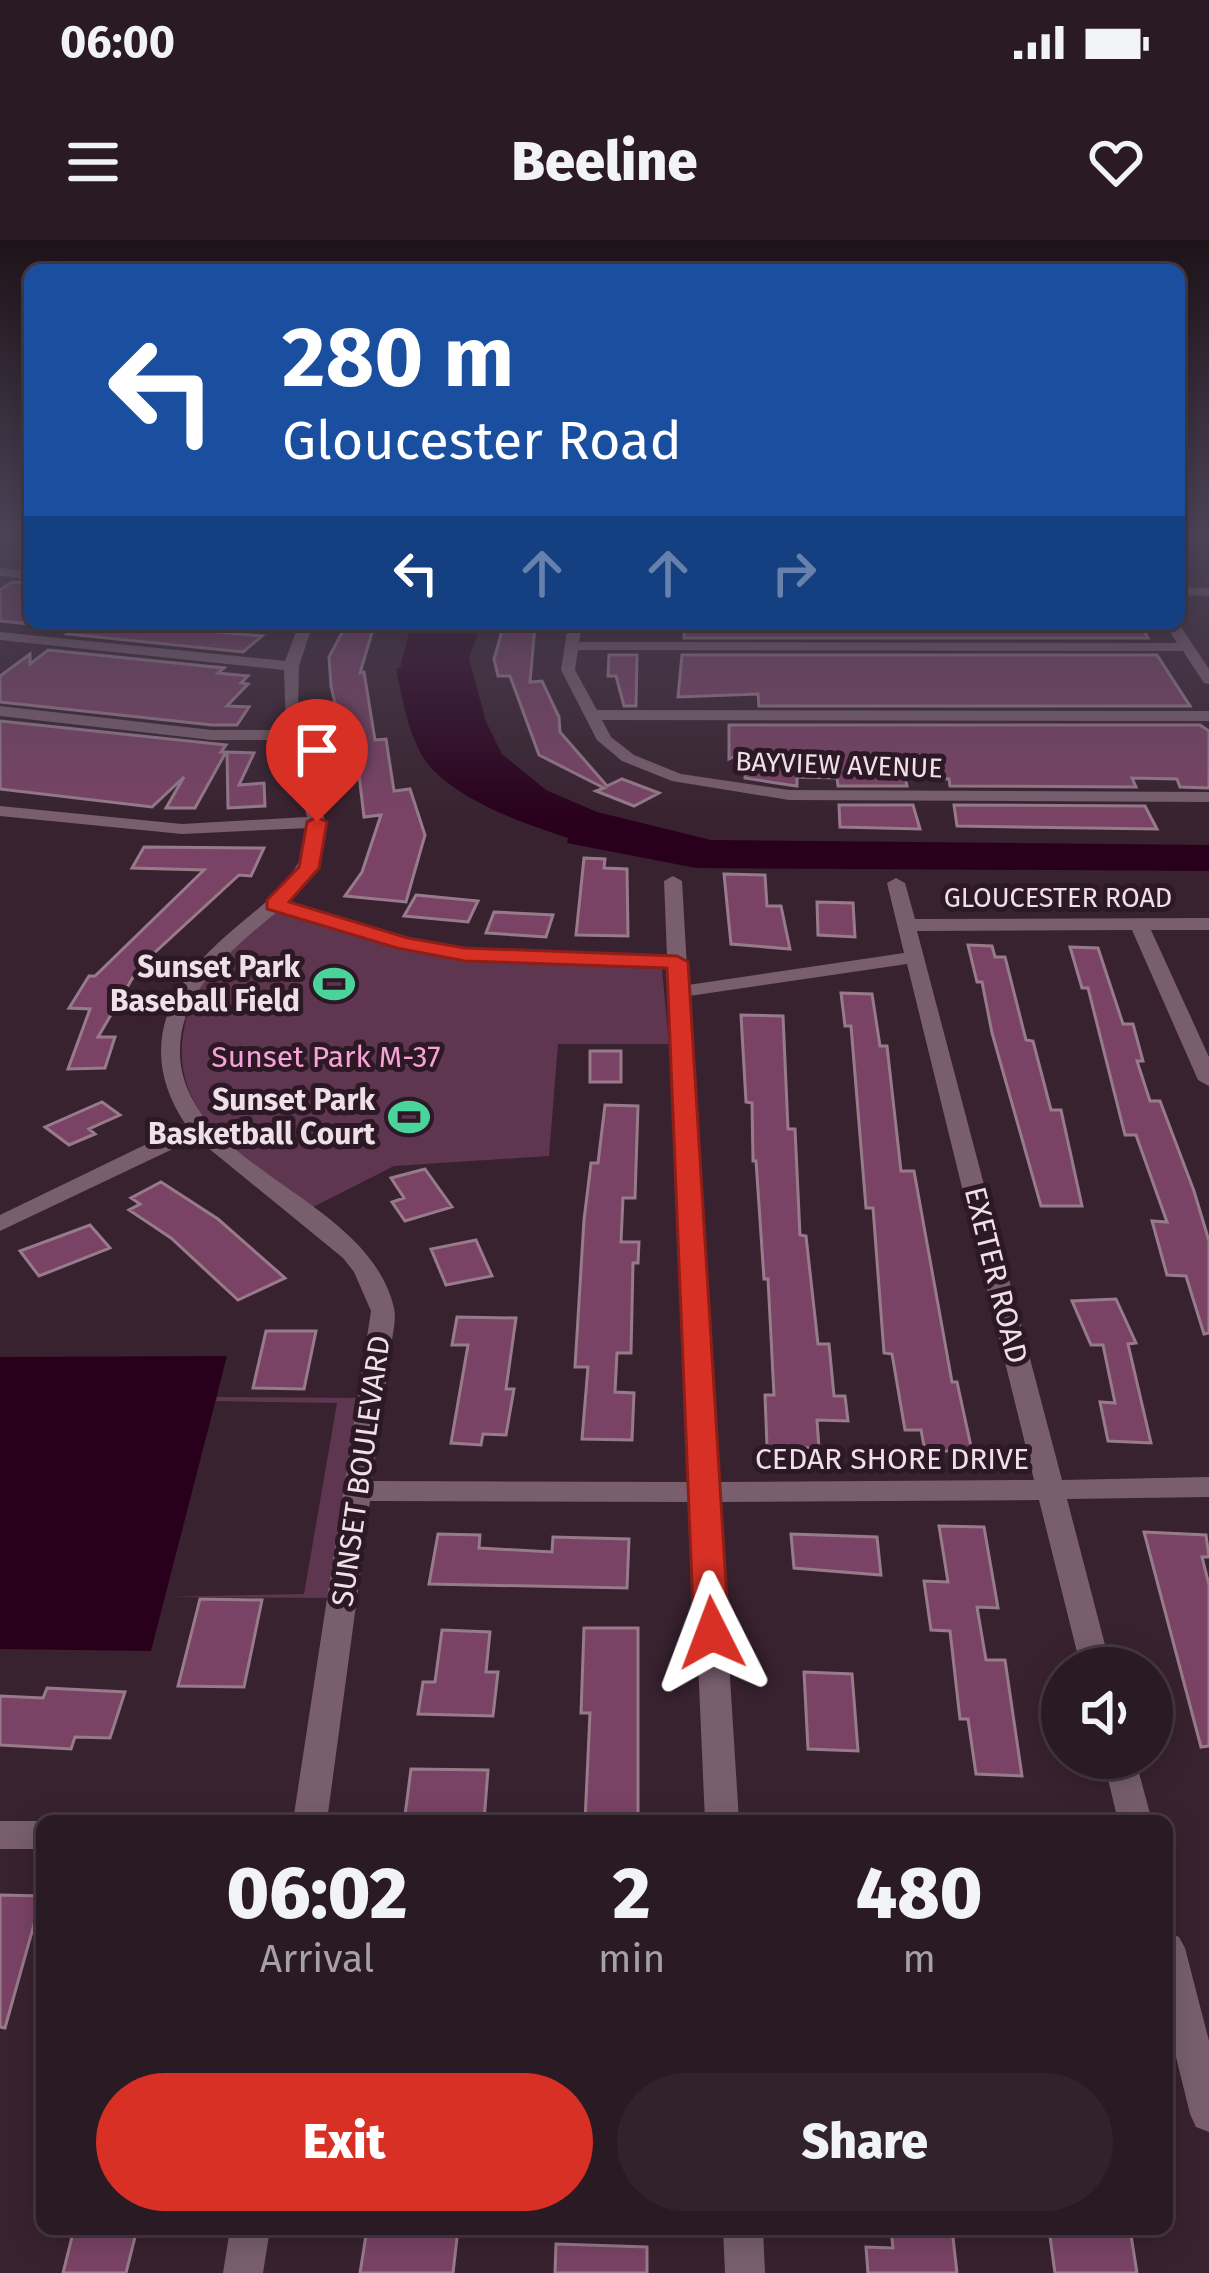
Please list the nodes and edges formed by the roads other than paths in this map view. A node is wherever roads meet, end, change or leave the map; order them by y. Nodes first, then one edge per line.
1 (304, 630) edge
2 (573, 630) edge
3 (1176, 630) edge
4 (0, 636) edge
5 (569, 646) junction
6 (1187, 647) junction
7 (289, 666) junction
8 (1209, 680) edge
9 (0, 712) edge
10 (592, 715) junction
11 (1209, 716) edge
12 (295, 735) junction
13 (1209, 796) edge
14 (0, 811) edge
15 (317, 822) junction
16 (673, 881) dead end
17 (896, 883) dead end
18 (275, 904) junction
19 (1209, 924) edge
20 (907, 925) junction
21 (1139, 925) junction
22 (915, 957) junction
23 (677, 962) junction
24 (679, 992) junction
25 (1209, 1080) edge
26 (198, 1128) junction
27 (0, 1224) edge
28 (1209, 1487) edge
29 (359, 1491) junction
30 (1051, 1491) junction
31 (704, 1492) junction
32 (1091, 1647) edge
33 (1124, 1779) edge
34 (311, 1815) edge
35 (722, 1815) edge
36 (1133, 1815) edge
37 (36, 1834) edge
38 (0, 1835) edge
39 (1173, 1972) edge
40 (1209, 2114) edge
41 (249, 2235) edge
42 (743, 2235) edge
43 (243, 2273) edge
44 (745, 2273) edge

1 - 7 street
2 - 5 street
3 - 6 street
4 - 7 street
5 - 6 street
5 - 10 street, BAYVIEW AVENUE
6 - 8 street
7 - 12 street
9 - 12 street
10 - 11 street
10 - 13 street, BAYVIEW AVENUE
12 - 15 street
14 - 15 street
15 - 18 street, SUNSET BOULEVARD
16 - 23 street
17 - 20 street, EXETER ROAD
18 - 23 street
18 - 26 street, SUNSET BOULEVARD
19 - 21 street, GLOUCESTER ROAD
20 - 21 street, GLOUCESTER ROAD
20 - 22 street, EXETER ROAD
21 - 25 street
22 - 24 street
22 - 30 street, EXETER ROAD
23 - 24 street
24 - 31 street
26 - 27 street
26 - 29 street, SUNSET BOULEVARD
28 - 30 street, CEDAR SHORE DRIVE
29 - 31 street, CEDAR SHORE DRIVE
29 - 34 street, SUNSET BOULEVARD
30 - 31 street, CEDAR SHORE DRIVE
30 - 32 street, EXETER ROAD
31 - 35 street
33 - 36 street
37 - 38 street
39 - 40 street
41 - 43 street
42 - 44 street

